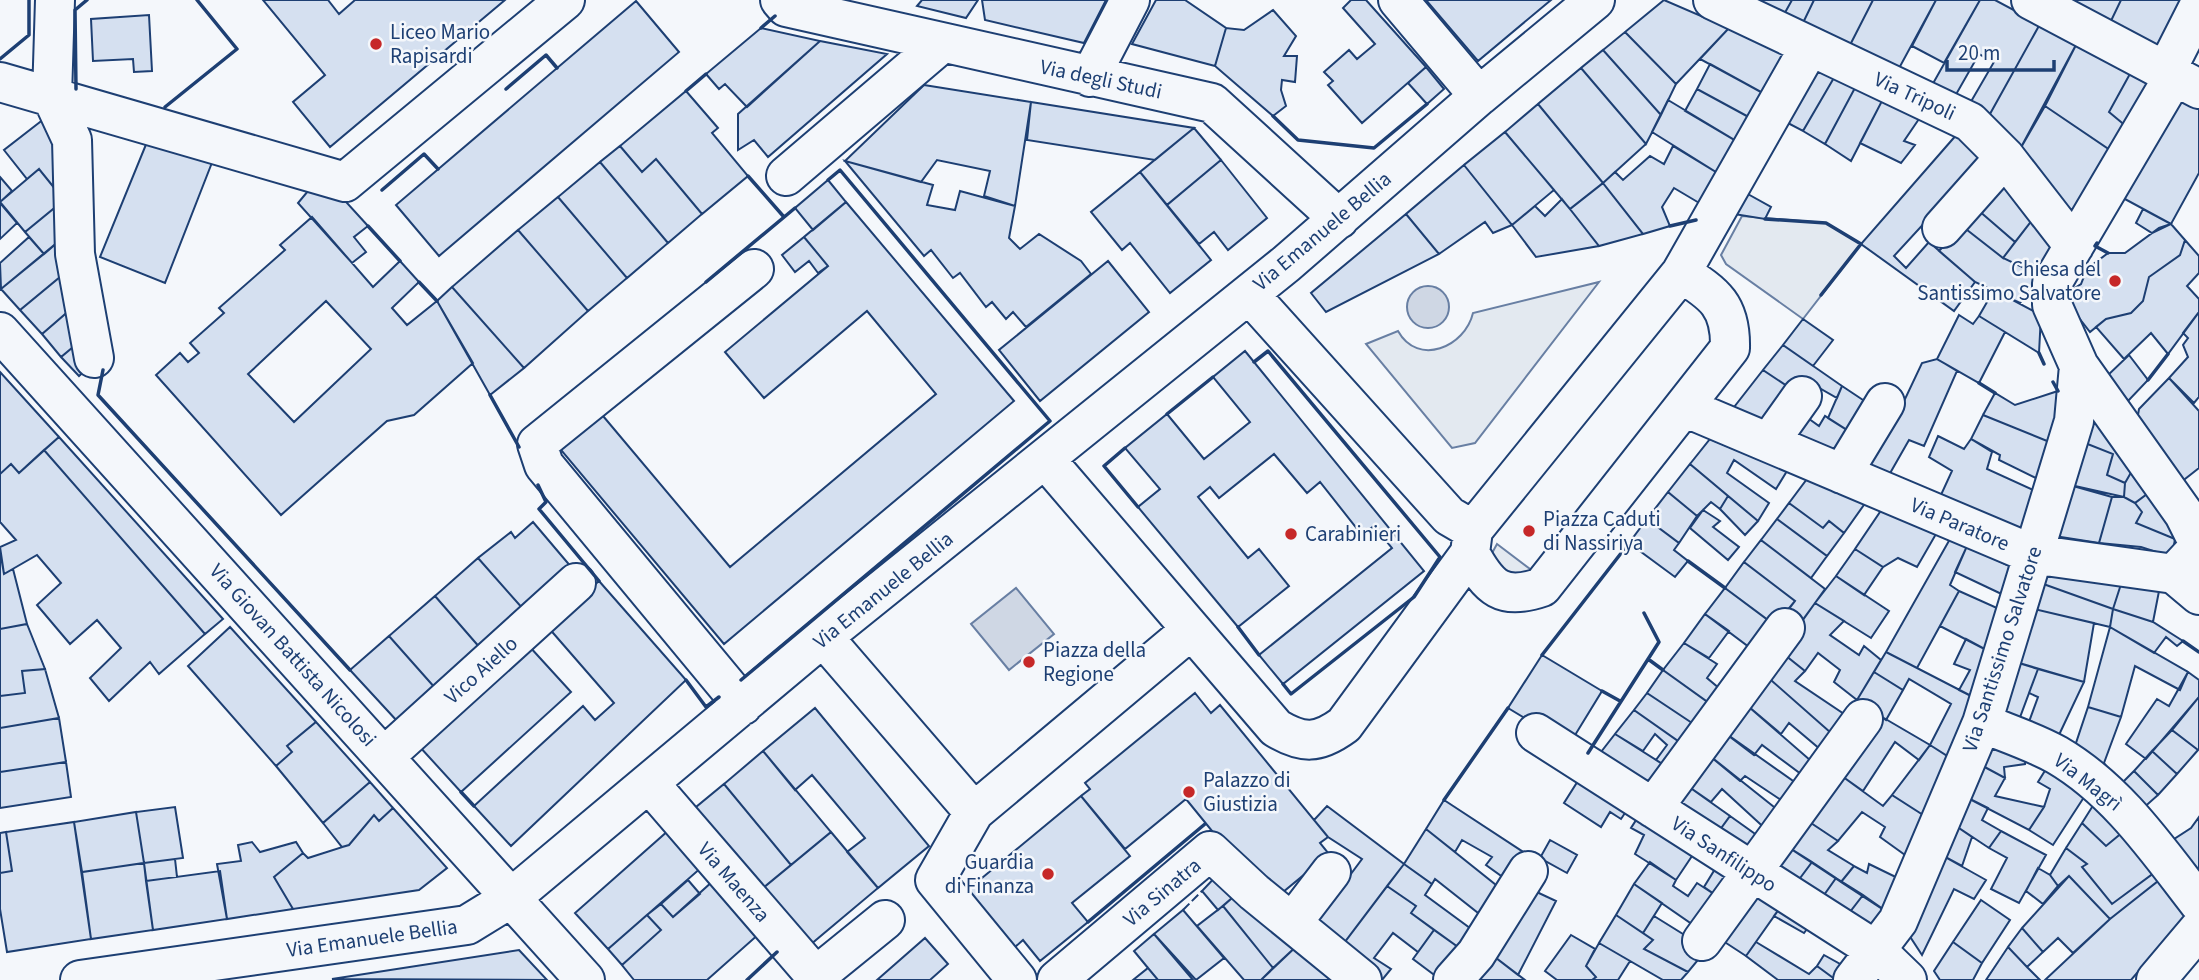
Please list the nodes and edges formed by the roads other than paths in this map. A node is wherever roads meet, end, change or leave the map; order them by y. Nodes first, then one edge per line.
1 (55, 0) edge
2 (565, 0) edge
3 (780, 0) edge
4 (1130, 0) edge
5 (1398, 0) edge
6 (1595, 0) edge
7 (1713, 0) edge
8 (2031, 0) edge
9 (2199, 6) edge
10 (942, 43) junction
11 (1810, 46) junction
12 (1090, 77) junction
13 (2180, 78) edge
14 (0, 82) edge
15 (1479, 96) junction
16 (52, 97) junction
17 (2005, 157) junction
18 (786, 176) dead end
19 (1339, 219) junction
20 (1942, 228) dead end
21 (2074, 246) junction
22 (754, 269) dead end
23 (1682, 273) junction
24 (1249, 294) junction
25 (0, 332) edge
26 (94, 358) dead end
27 (2084, 393) junction
28 (1802, 396) dead end
29 (1885, 403) dead end
30 (1684, 407) junction
31 (1770, 441) junction
32 (1046, 460) junction
33 (1842, 474) junction
34 (1472, 541) junction
35 (2032, 554) junction
36 (2193, 565) edge
37 (576, 583) dead end
38 (1785, 628) dead end
39 (1191, 631) junction
40 (823, 637) junction
41 (743, 705) junction
42 (1863, 719) dead end
43 (1982, 723) junction
44 (1536, 733) dead end
45 (386, 756) junction
46 (649, 783) junction
47 (1653, 808) junction
48 (974, 812) junction
49 (1528, 871) dead end
50 (1751, 871) junction
51 (1331, 872) dead end
52 (511, 898) junction
53 (2199, 903) edge
54 (885, 920) dead end
55 (1292, 923) junction
56 (2199, 929) edge
57 (1702, 941) dead end
58 (1877, 951) junction
59 (239, 969) edge
60 (818, 978) edge
61 (80, 980) edge
62 (585, 980) edge
63 (1017, 980) edge
64 (1057, 980) edge
65 (1362, 980) edge
66 (1453, 980) edge
67 (1853, 980) edge
68 (1907, 980) edge
69 (2156, 980) edge

1 - 16 street
2 - 16 street
3 - 10 street, Via degli Studi
4 - 12 street
5 - 15 street
6 - 15 street, Via Emanuele Bellia
7 - 11 street, Via Tripoli
8 - 13 street
9 - 13 street
10 - 12 street, Via degli Studi
10 - 18 street
11 - 17 street, Via Tripoli
11 - 23 street
12 - 19 street, Via degli Studi
13 - 21 street
14 - 16 street
15 - 19 street, Via Emanuele Bellia
16 - 26 street
17 - 20 street
17 - 21 street, Via Tripoli
19 - 24 street, Via Emanuele Bellia
21 - 27 street
22 - 41 street
23 - 30 street
23 - 34 street
24 - 32 street, Via Emanuele Bellia
24 - 34 street
25 - 45 street, Via Giovan Battista Nicolosi
27 - 35 street, Via Santissimo Salvatore
27 - 36 street
28 - 31 street
29 - 33 street
30 - 31 street, Via Paratore
30 - 34 street
31 - 33 street, Via Paratore
32 - 39 street
32 - 40 street, Via Emanuele Bellia
33 - 35 street, Via Paratore
34 - 39 street
35 - 36 street, Via Paratore
35 - 43 street, Via Santissimo Salvatore
37 - 45 street, Vico Aiello
38 - 47 street
39 - 48 street
40 - 41 street, Via Emanuele Bellia
40 - 48 street
41 - 46 street, Via Emanuele Bellia
42 - 50 street
43 - 53 street, Via Magrì
43 - 58 street, Via Santissimo Salvatore
44 - 47 street, Via Sanfilippo
45 - 52 street, Via Giovan Battista Nicolosi
46 - 52 street, Via Emanuele Bellia
46 - 60 street, Via Maenza
47 - 50 street, Via Sanfilippo
48 - 63 street
49 - 66 street
50 - 57 street
50 - 58 street, Via Sanfilippo
51 - 55 street
52 - 59 street, Via Emanuele Bellia
52 - 62 street, Via Giovan Battista Nicolosi
54 - 60 street
55 - 64 street, Via Sinatra
55 - 65 street, Via Sinatra
56 - 69 street
58 - 67 street, Via Santissimo Salvatore
58 - 68 street, Via Sanfilippo
59 - 61 street, Via Emanuele Bellia

